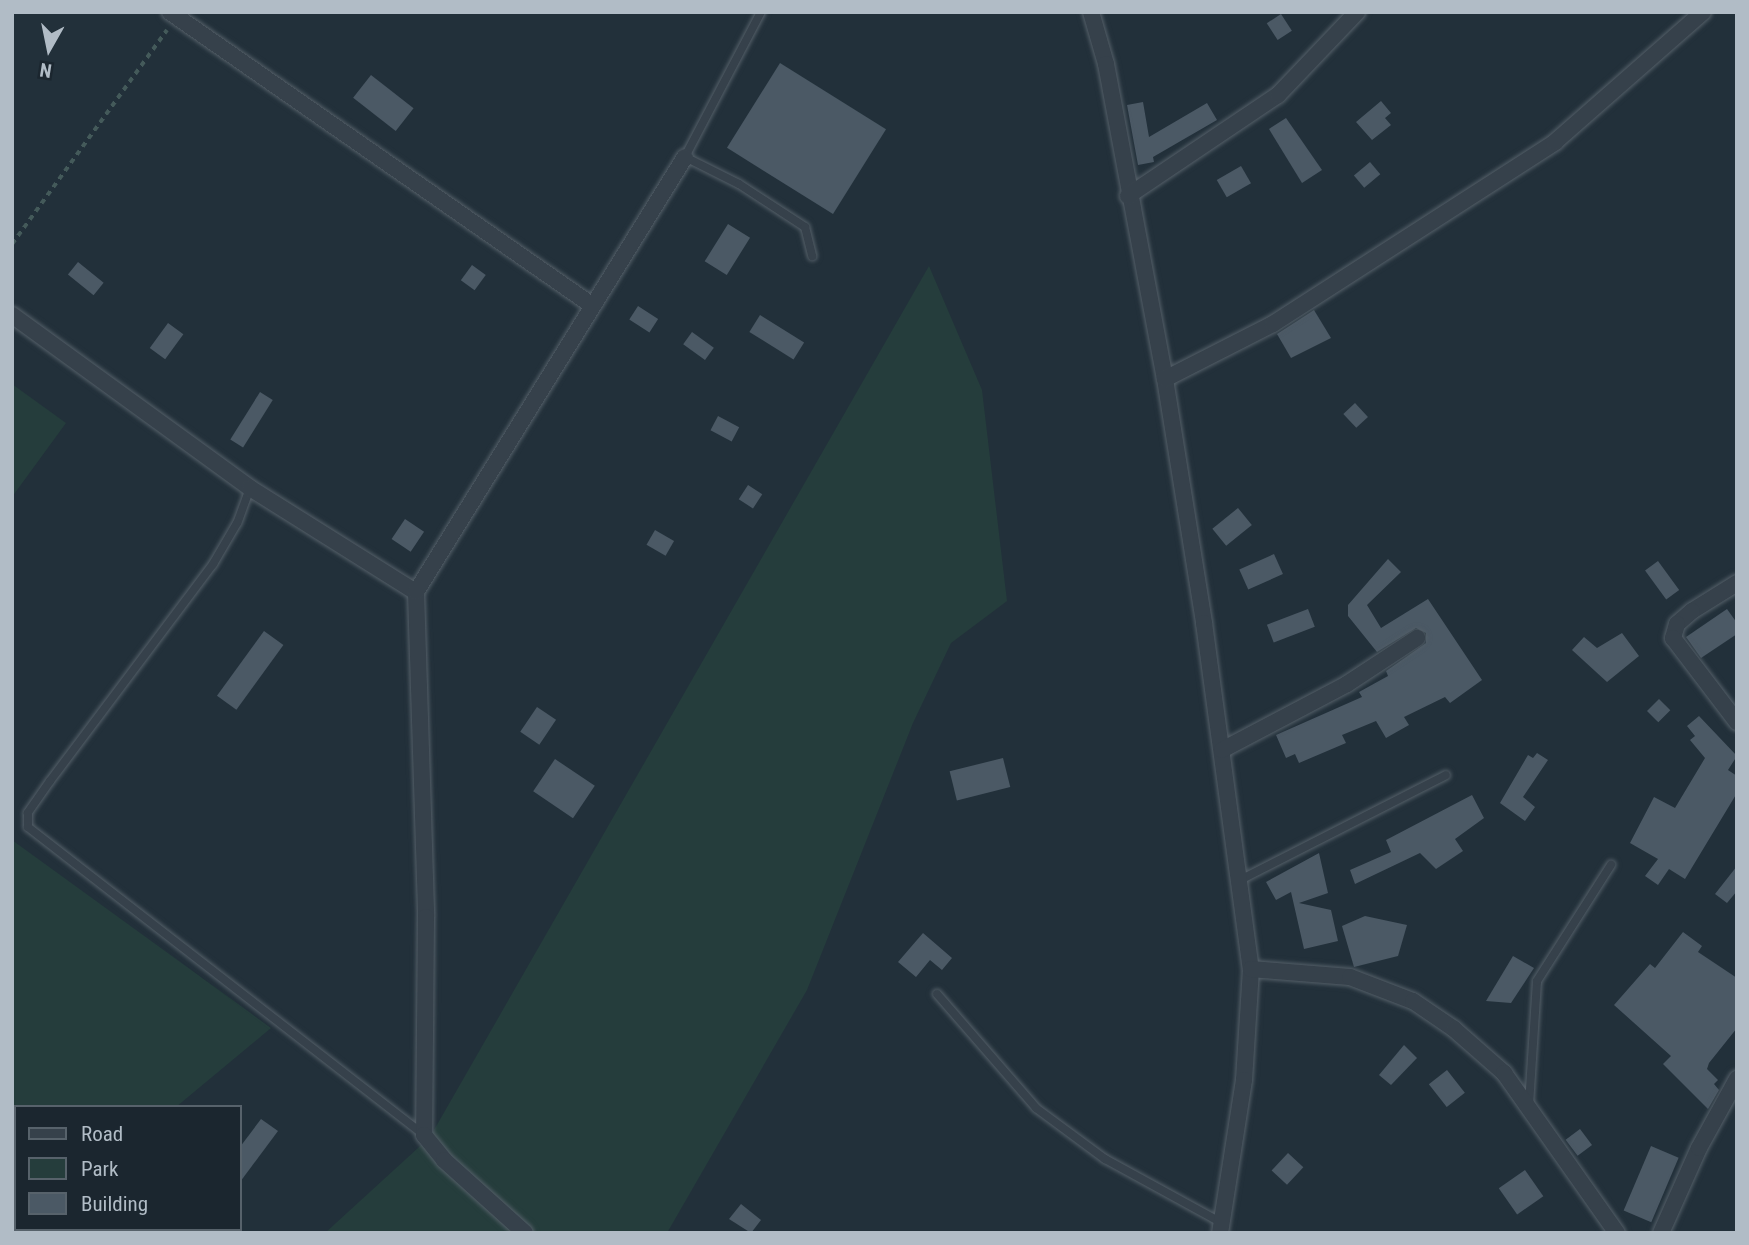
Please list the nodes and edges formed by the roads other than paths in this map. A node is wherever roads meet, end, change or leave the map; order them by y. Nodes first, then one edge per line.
1 (761, 12) edge
2 (1091, 12) edge
3 (1357, 12) edge
4 (1703, 12) edge
5 (173, 15) edge
6 (685, 158) junction
7 (1128, 196) junction
8 (812, 256) dead end
9 (593, 306) junction
10 (12, 315) edge
11 (1164, 379) junction
12 (250, 488) junction
13 (1737, 583) edge
14 (416, 592) junction
15 (1417, 638) dead end
16 (1737, 722) edge
17 (1222, 750) junction
18 (1446, 775) dead end
19 (1611, 865) dead end
20 (1240, 880) junction
21 (1251, 969) junction
22 (937, 994) dead end
23 (1737, 1079) edge
24 (1529, 1105) junction
25 (424, 1135) junction
26 (1221, 1228) edge
27 (525, 1233) edge
28 (1617, 1233) edge
29 (1661, 1233) edge

1 - 6 lane
2 - 7 street
3 - 7 street
4 - 11 street
5 - 9 street
6 - 8 lane
6 - 9 street
7 - 11 street
9 - 14 street
10 - 12 street
11 - 17 street
12 - 14 street
12 - 25 lane
13 - 16 street
14 - 25 street
15 - 17 street
17 - 20 street
18 - 20 lane
19 - 24 lane
20 - 21 street
21 - 24 street
21 - 26 street
22 - 26 lane
23 - 29 street
24 - 28 street
25 - 27 street

